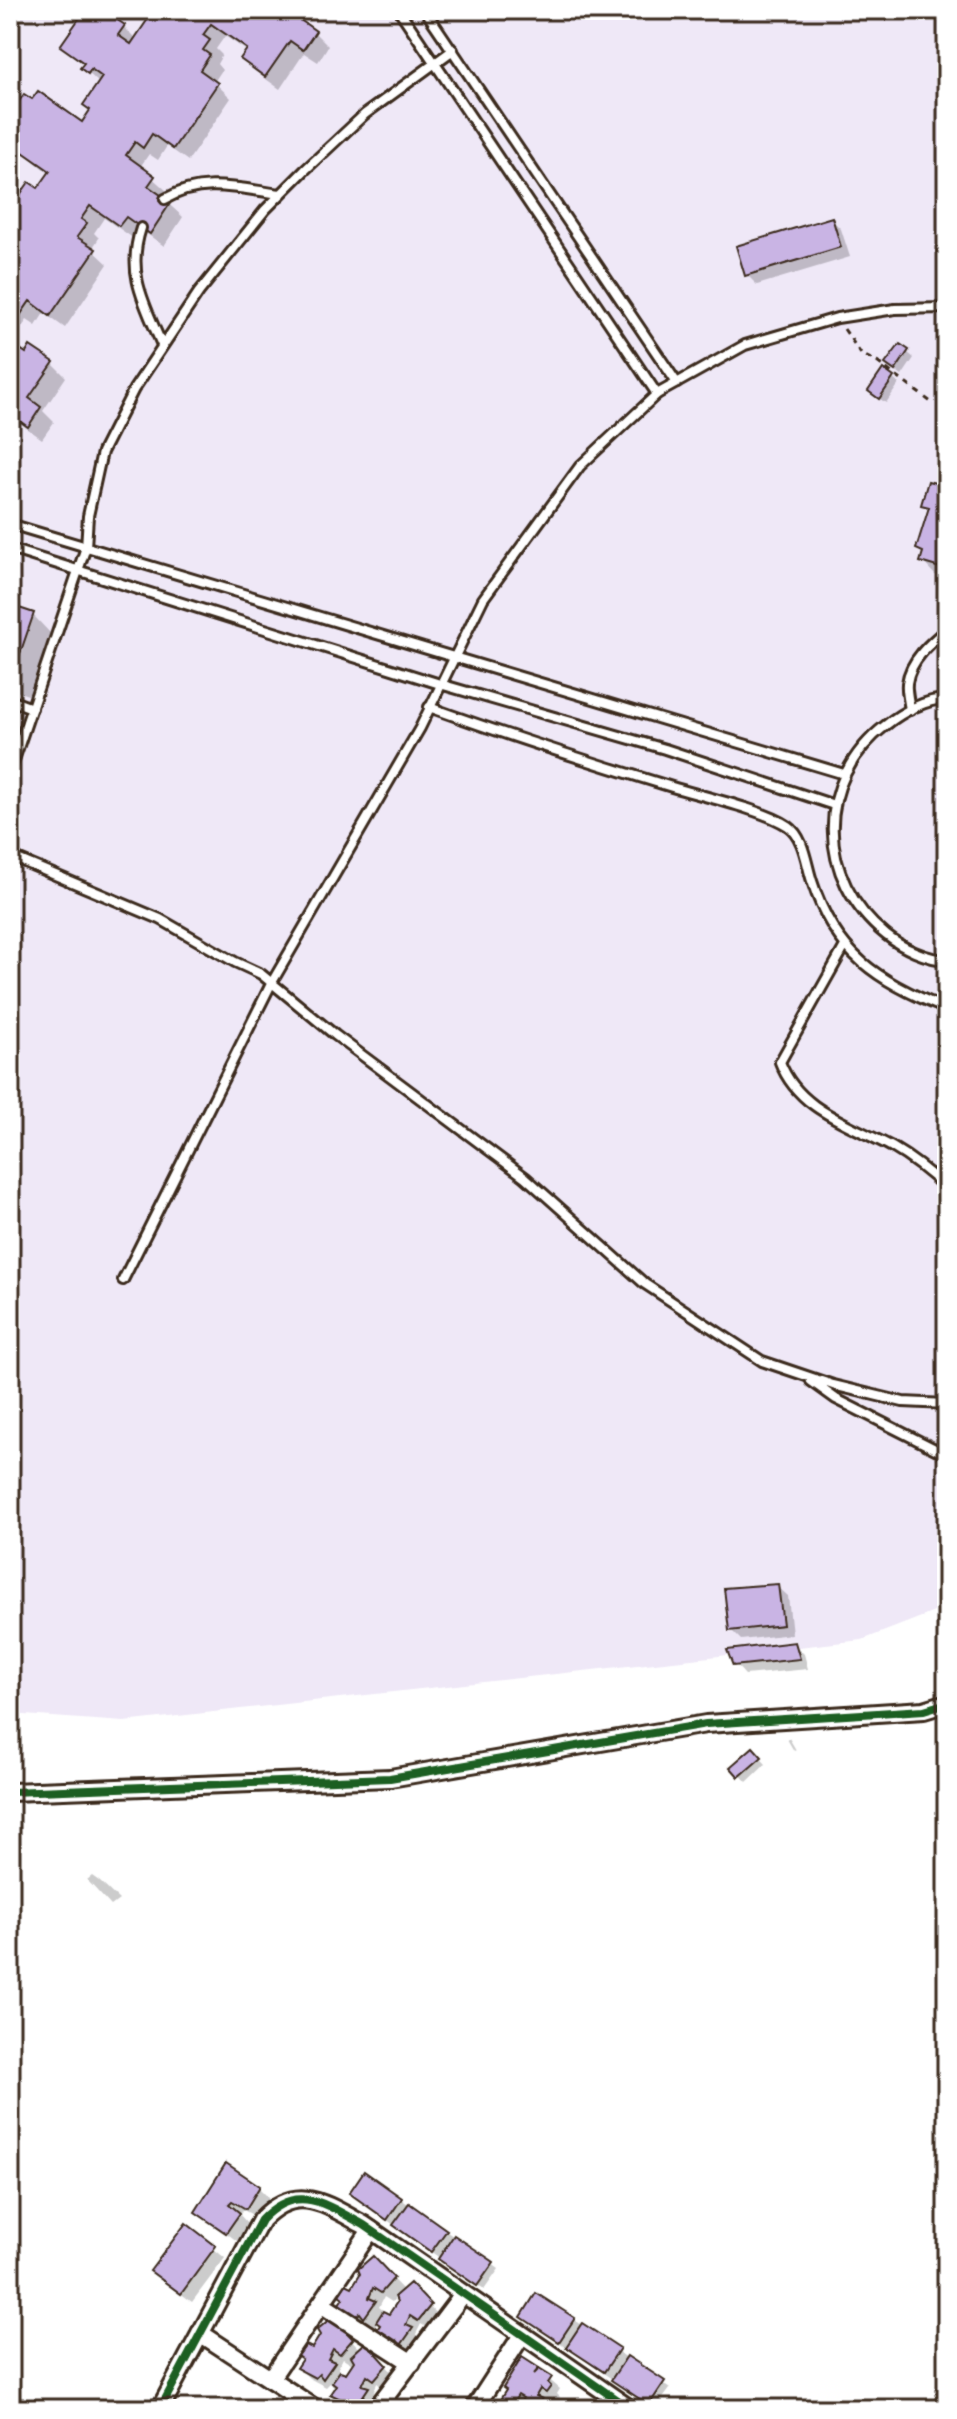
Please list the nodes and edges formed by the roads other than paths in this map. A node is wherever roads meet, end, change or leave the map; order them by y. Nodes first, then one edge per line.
1 (399, 10) edge
2 (425, 10) edge
3 (453, 50) junction
4 (435, 64) junction
5 (281, 194) junction
6 (165, 199) dead end
7 (141, 228) dead end
8 (947, 308) edge
9 (162, 345) junction
10 (677, 383) junction
11 (657, 394) junction
12 (10, 524) edge
13 (86, 547) junction
14 (10, 549) edge
15 (79, 569) junction
16 (947, 629) edge
17 (452, 657) junction
18 (440, 684) junction
19 (947, 699) edge
20 (10, 700) edge
21 (429, 707) junction
22 (32, 708) junction
23 (910, 710) junction
24 (10, 772) edge
25 (844, 774) junction
26 (834, 805) junction
27 (10, 856) edge
28 (845, 946) junction
29 (947, 960) edge
30 (271, 984) junction
31 (947, 1009) edge
32 (947, 1189) edge
33 (123, 1280) dead end
34 (805, 1376) junction
35 (947, 1404) edge
36 (947, 1455) edge
37 (947, 1703) edge
38 (10, 1792) edge
39 (371, 2230) junction
40 (463, 2294) junction
41 (321, 2304) junction
42 (200, 2333) junction
43 (522, 2335) junction
44 (412, 2363) junction
45 (270, 2379) junction
46 (160, 2409) edge
47 (316, 2409) edge
48 (376, 2409) edge
49 (474, 2409) edge
50 (630, 2409) edge

1 - 4 lane
2 - 3 lane
3 - 4 lane
3 - 10 lane
4 - 5 lane
4 - 11 lane
5 - 6 lane
5 - 9 lane
7 - 9 lane
8 - 10 lane
9 - 13 lane
10 - 11 lane
11 - 17 lane
12 - 13 lane
13 - 15 lane
13 - 17 lane
14 - 15 lane
15 - 18 lane
15 - 22 lane
16 - 23 lane
17 - 18 lane
17 - 25 lane
18 - 21 lane
18 - 26 lane
19 - 23 lane
20 - 22 lane
21 - 28 lane
21 - 30 lane
22 - 24 lane
23 - 25 lane
25 - 26 lane
26 - 29 lane
27 - 30 lane
28 - 31 lane
28 - 32 lane
30 - 33 lane
30 - 34 lane
34 - 35 lane
34 - 36 lane
37 - 38 street
39 - 40 street
39 - 41 street
39 - 42 street
40 - 43 street
40 - 44 street
41 - 44 street
41 - 45 street
42 - 45 street
42 - 46 street
43 - 49 street
43 - 50 street
44 - 48 street
45 - 47 street

